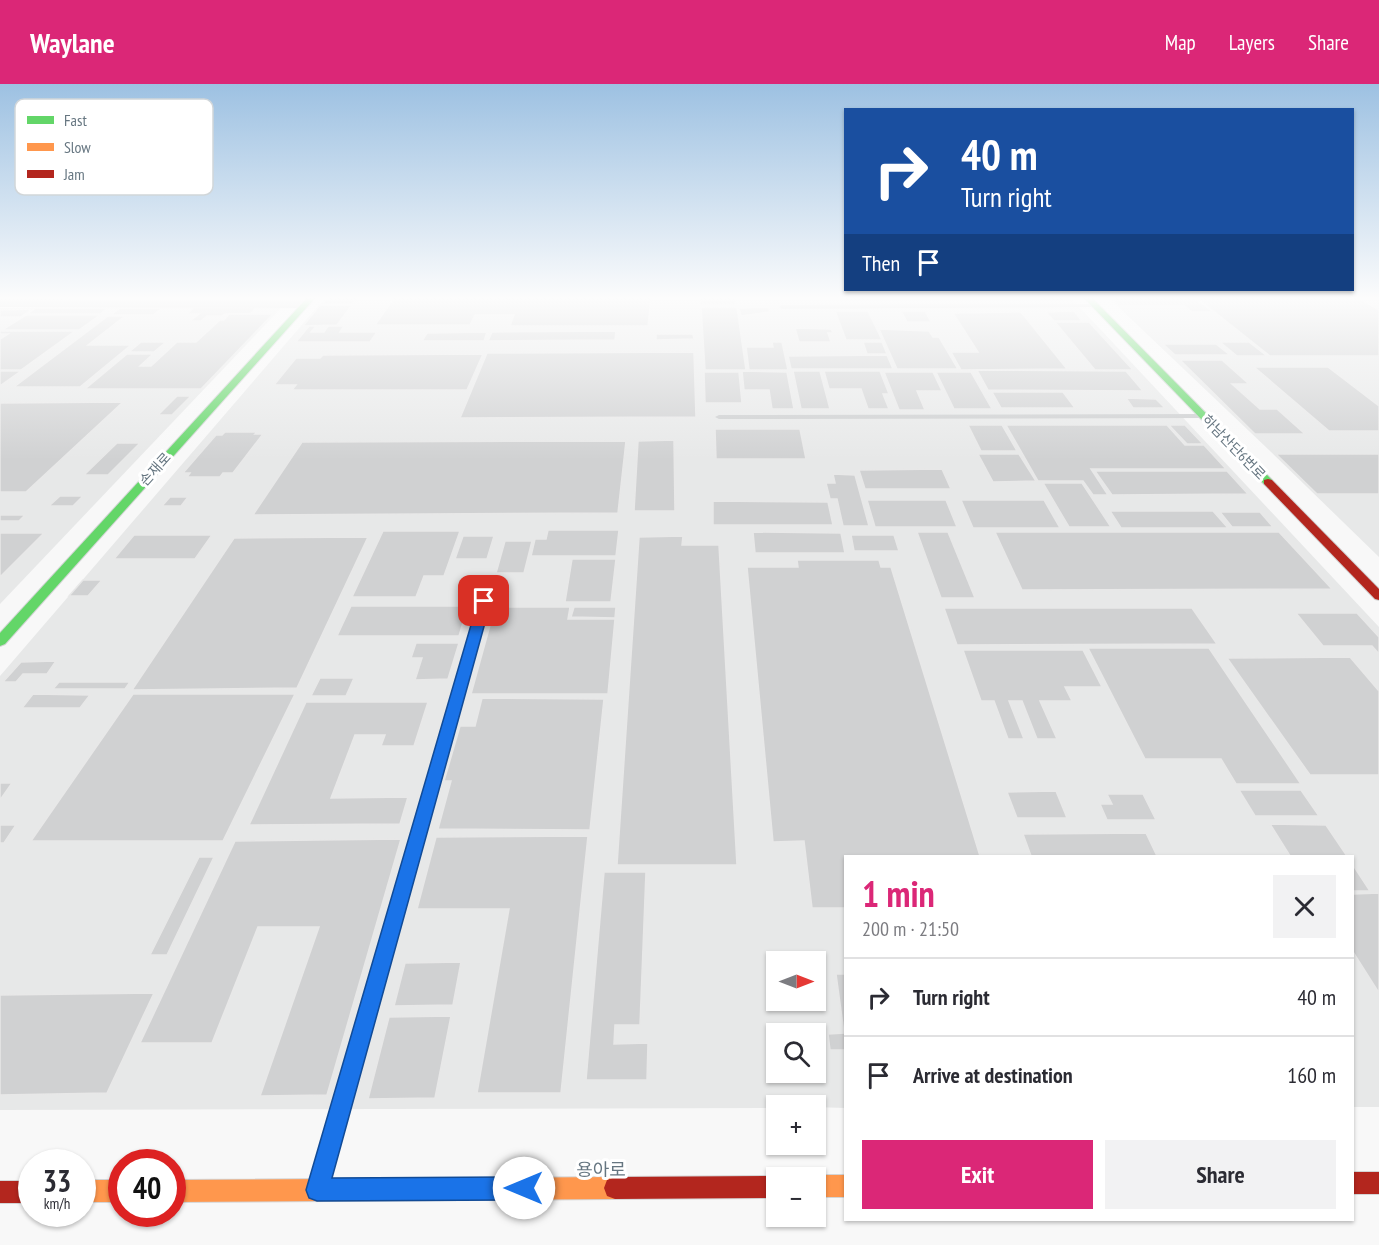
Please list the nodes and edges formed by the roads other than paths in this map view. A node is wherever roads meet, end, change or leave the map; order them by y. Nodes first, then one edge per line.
1 (262, 352) edge
2 (1142, 352) edge
3 (1204, 416) junction
4 (719, 417) dead end
5 (1379, 596) edge
6 (484, 601) dead end
7 (0, 641) edge
8 (1354, 1183) edge
9 (1379, 1183) edge
10 (826, 1186) edge
11 (844, 1186) edge
12 (766, 1187) edge
13 (317, 1190) junction
14 (18, 1191) edge
15 (186, 1191) edge
16 (0, 1192) edge

1 - 7 street, 손재로
2 - 3 street, 하남산단6번로
3 - 4 lane
3 - 5 street, 하남산단6번로
6 - 13 lane
8 - 9 street
10 - 11 street
12 - 13 street, 용아로
13 - 15 street, 용아로
14 - 16 street

